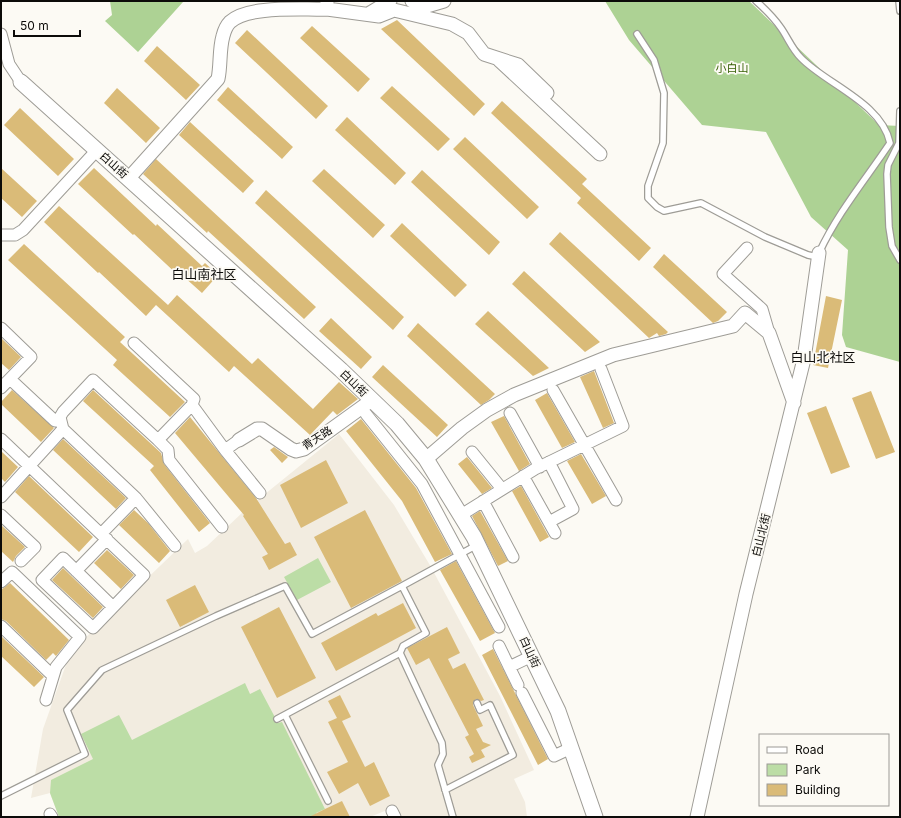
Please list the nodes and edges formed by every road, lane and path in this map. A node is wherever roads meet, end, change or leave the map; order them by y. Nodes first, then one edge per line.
1 (390, 1) edge
2 (412, 1) edge
3 (444, 1) edge
4 (756, 1) edge
5 (899, 1) edge
6 (327, 5) edge
7 (900, 11) edge
8 (366, 14) junction
9 (1, 34) edge
10 (637, 34) dead end
11 (498, 59) junction
12 (21, 82) joint
13 (547, 93) dead end
14 (900, 111) edge
15 (899, 133) edge
16 (889, 137) junction
17 (97, 150) junction
18 (600, 154) dead end
19 (129, 178) junction
20 (1, 235) edge
21 (747, 248) dead end
22 (819, 255) junction
23 (900, 260) edge
24 (1, 328) edge
25 (769, 333) junction
26 (134, 343) dead end
27 (601, 370) dead end
28 (10, 379) junction
29 (1, 388) edge
30 (553, 390) dead end
31 (372, 400) junction
32 (794, 402) junction
33 (192, 404) junction
34 (510, 413) dead end
35 (366, 414) dead end
36 (62, 425) junction
37 (1, 439) edge
38 (158, 440) junction
39 (239, 440) joint
40 (584, 444) junction
41 (225, 450) junction
42 (472, 452) dead end
43 (426, 459) junction
44 (544, 464) junction
45 (30, 466) junction
46 (523, 476) junction
47 (502, 489) junction
48 (260, 493) dead end
49 (1, 497) edge
50 (136, 498) junction
51 (616, 500) dead end
52 (483, 501) junction
53 (1, 515) edge
54 (461, 515) junction
55 (549, 522) junction
56 (222, 527) dead end
57 (555, 533) dead end
58 (104, 537) junction
59 (478, 544) junction
60 (175, 546) dead end
61 (460, 554) junction
62 (513, 557) dead end
63 (22, 561) dead end
64 (76, 571) junction
65 (1, 582) edge
66 (402, 586) junction
67 (113, 607) junction
68 (1, 626) edge
69 (499, 627) dead end
70 (499, 646) dead end
71 (400, 653) junction
72 (532, 656) junction
73 (509, 667) junction
74 (53, 676) junction
75 (46, 700) dead end
76 (477, 703) dead end
77 (285, 715) junction
78 (277, 719) dead end
79 (571, 748) junction
80 (445, 790) junction
81 (1, 796) edge
82 (328, 801) dead end
83 (453, 817) edge
84 (595, 817) edge
85 (697, 817) edge

1 - 8 street
2 - 3 street
4 - 16 lane
5 - 7 lane
6 - 8 street
6 - 19 street
8 - 11 street
9 - 12 street, 白山街
10 - 22 lane
11 - 13 street
11 - 18 street
12 - 17 main road, 白山街
14 - 15 lane
15 - 16 lane
15 - 23 lane
16 - 22 lane
17 - 19 main road, 白山街
17 - 20 street
19 - 31 main road, 白山街
21 - 25 street
22 - 32 street, 白山北街
24 - 28 street
25 - 32 street
25 - 43 street
26 - 33 street
27 - 40 street
28 - 29 street
28 - 36 street
30 - 40 street
31 - 39 street, 青天路
31 - 43 main road, 白山街
32 - 85 street, 白山北街
33 - 38 street
33 - 41 street
34 - 44 street
35 - 61 street
36 - 38 street
36 - 45 street
36 - 50 street
37 - 45 street
38 - 56 street
39 - 41 street
40 - 44 street
40 - 51 street
41 - 48 street
42 - 47 street
43 - 54 main road, 白山街
44 - 46 street
44 - 55 street
45 - 49 street
45 - 58 street
46 - 47 street
46 - 55 street
47 - 52 street
50 - 58 street
50 - 60 street
52 - 54 street
52 - 62 street
53 - 63 street
54 - 59 main road, 白山街
55 - 57 street
58 - 64 street
58 - 67 street
59 - 61 lane
59 - 72 main road, 白山街
61 - 66 lane
61 - 69 street
64 - 67 street
64 - 67 street
65 - 74 street
66 - 71 lane
66 - 81 lane
68 - 74 street
70 - 73 street
71 - 77 lane
71 - 80 lane
72 - 73 street
72 - 79 main road, 白山街
73 - 79 street
74 - 75 street
76 - 80 lane
77 - 78 lane
77 - 82 lane
79 - 84 main road, 白山街
80 - 83 lane

